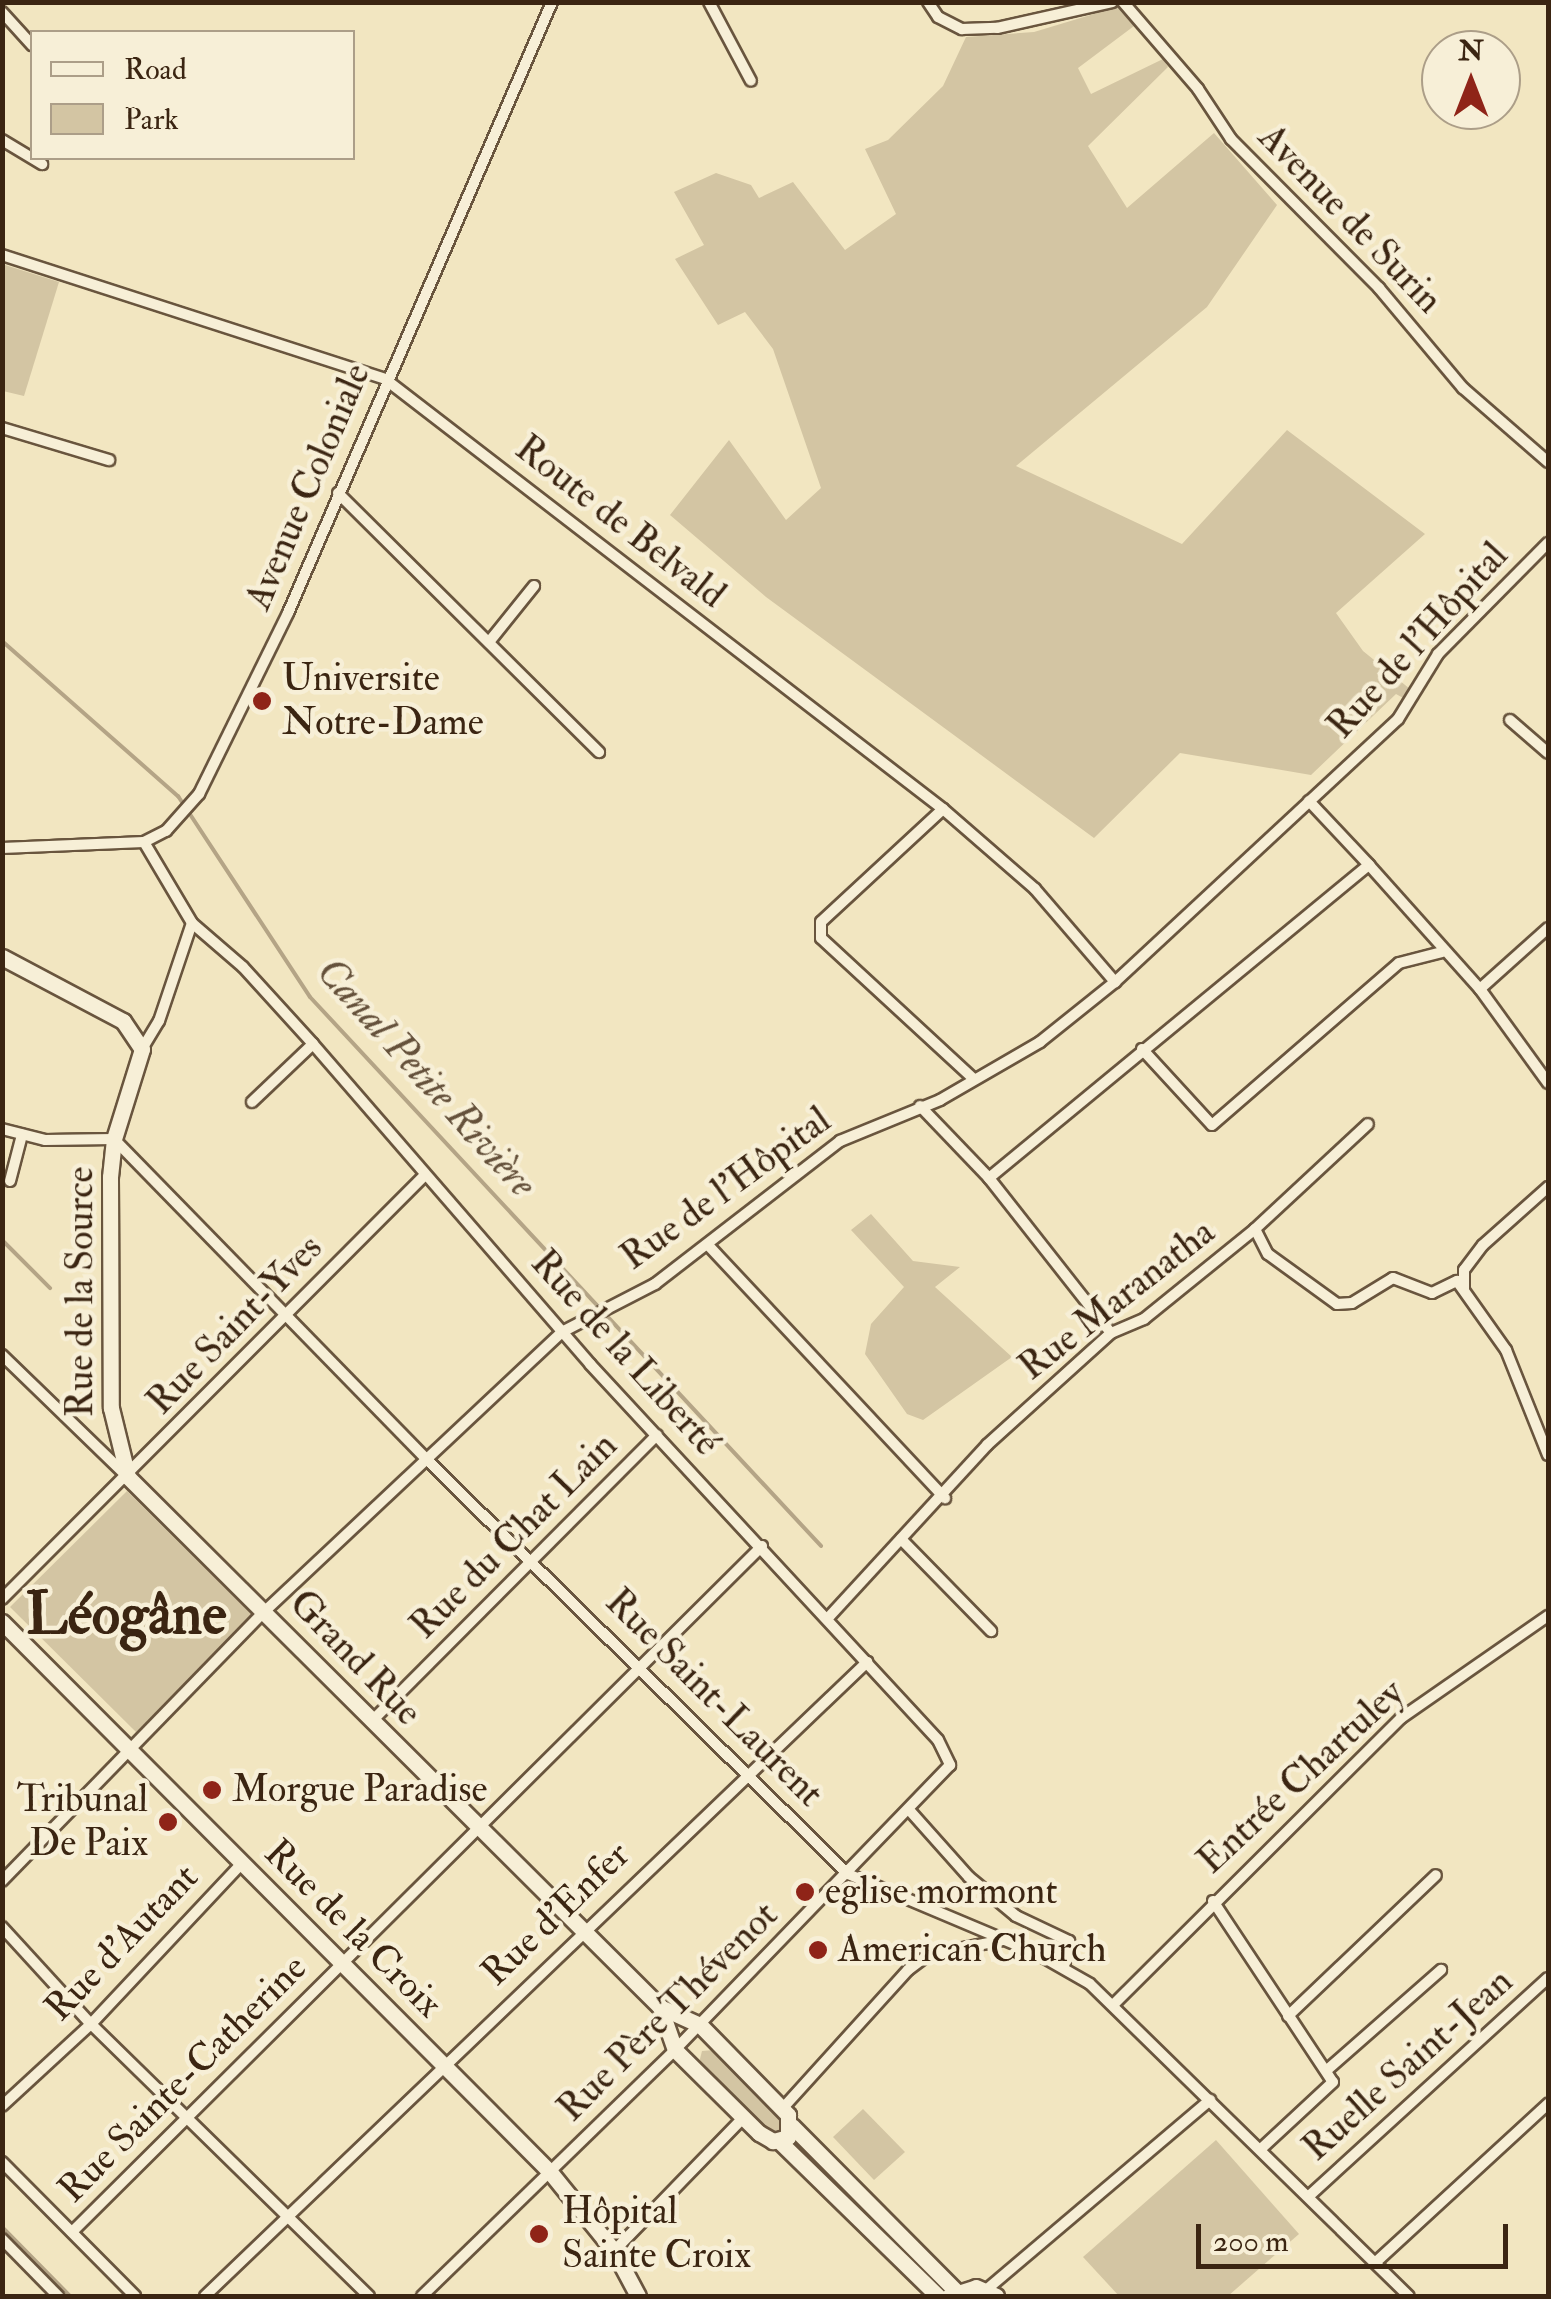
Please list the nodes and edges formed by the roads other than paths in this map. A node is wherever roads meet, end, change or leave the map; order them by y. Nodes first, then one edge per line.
1 (552, 2) edge
2 (709, 2) edge
3 (928, 2) edge
4 (1112, 2) edge
5 (1123, 2) edge
6 (2, 12) edge
7 (30, 43) edge
8 (751, 81) dead end
9 (2, 140) edge
10 (30, 157) edge
11 (35, 160) edge
12 (42, 164) dead end
13 (2, 255) edge
14 (384, 379) junction
15 (2, 428) edge
16 (109, 460) dead end
17 (1548, 462) edge
18 (338, 493) junction
19 (1548, 543) edge
20 (534, 586) dead end
21 (488, 642) junction
22 (1510, 720) dead end
23 (600, 752) dead end
24 (1548, 753) edge
25 (1309, 801) junction
26 (943, 809) junction
27 (144, 842) junction
28 (2, 848) edge
29 (1370, 864) junction
30 (192, 923) junction
31 (1548, 928) edge
32 (1442, 952) junction
33 (2, 957) edge
34 (1115, 982) junction
35 (1480, 989) junction
36 (313, 1044) junction
37 (142, 1049) junction
38 (1142, 1049) junction
39 (974, 1079) junction
40 (1548, 1082) edge
41 (252, 1102) dead end
42 (920, 1106) junction
43 (1368, 1124) dead end
44 (2, 1129) edge
45 (22, 1135) junction
46 (114, 1140) junction
47 (424, 1176) junction
48 (989, 1178) junction
49 (10, 1181) dead end
50 (1548, 1187) edge
51 (1255, 1229) junction
52 (708, 1244) junction
53 (1464, 1291) junction
54 (284, 1315) junction
55 (562, 1332) junction
56 (1111, 1333) junction
57 (2, 1355) edge
58 (657, 1435) junction
59 (1548, 1455) edge
60 (425, 1458) junction
61 (128, 1477) junction
62 (945, 1498) junction
63 (900, 1538) junction
64 (762, 1546) junction
65 (533, 1560) junction
66 (2, 1599) edge
67 (265, 1611) junction
68 (1548, 1616) edge
69 (828, 1618) junction
70 (2, 1622) edge
71 (991, 1631) dead end
72 (867, 1662) junction
73 (637, 1667) junction
74 (370, 1723) junction
75 (130, 1750) junction
76 (950, 1766) joint
77 (749, 1773) junction
78 (911, 1812) junction
79 (478, 1827) junction
80 (242, 1862) junction
81 (848, 1874) junction
82 (1436, 1875) dead end
83 (2, 1881) edge
84 (1213, 1901) junction
85 (2, 1927) edge
86 (580, 1931) junction
87 (1004, 1940) junction
88 (341, 1963) junction
89 (1064, 1966) junction
90 (1441, 1970) dead end
91 (1548, 1978) edge
92 (1114, 2004) junction
93 (660, 2008) junction
94 (1288, 2016) junction
95 (90, 2024) junction
96 (700, 2025) junction
97 (675, 2050) junction
98 (442, 2066) junction
99 (1327, 2070) junction
100 (1210, 2100) junction
101 (1548, 2104) edge
102 (2, 2106) edge
103 (782, 2108) junction
104 (186, 2118) junction
105 (743, 2118) junction
106 (792, 2126) junction
107 (779, 2141) junction
108 (1260, 2149) junction
109 (2, 2162) edge
110 (550, 2172) junction
111 (1308, 2196) junction
112 (293, 2216) junction
113 (72, 2232) junction
114 (2, 2239) edge
115 (614, 2250) junction
116 (1376, 2262) junction
117 (991, 2293) edge
118 (953, 2294) edge
119 (58, 2296) edge
120 (136, 2296) edge
121 (205, 2296) edge
122 (369, 2296) edge
123 (422, 2296) edge
124 (638, 2296) edge
125 (938, 2296) edge
126 (1409, 2296) edge

1 - 14 street, Avenue Coloniale
2 - 8 street
3 - 4 street
5 - 17 street, Avenue de Surin
6 - 7 street
9 - 10 street
11 - 12 street
13 - 14 street, Route de Belvald
14 - 18 street, Avenue Coloniale
14 - 26 street, Route de Belvald
15 - 16 street
18 - 21 street
18 - 27 street, Avenue Coloniale
19 - 25 street, Rue de l'Hôpital
20 - 21 street
21 - 23 street
22 - 24 street
25 - 29 street
25 - 34 street, Rue de l'Hôpital
26 - 34 street, Route de Belvald
26 - 39 street
27 - 28 street
27 - 30 street, Rue de la Liberté
29 - 32 street
29 - 38 street
30 - 36 street, Rue de la Liberté
30 - 37 street
31 - 35 street
32 - 35 street
32 - 38 street
33 - 37 street
34 - 39 street, Rue de l'Hôpital
35 - 40 street
36 - 41 street
36 - 47 street, Rue de la Liberté
37 - 46 street, Rue de la Source
38 - 48 street
39 - 42 street, Rue de l'Hôpital
42 - 48 street
42 - 52 street, Rue de l'Hôpital
43 - 51 street, Rue Maranatha
44 - 45 street
45 - 46 street
45 - 49 street
46 - 54 street, Rue Saint-Laurent
46 - 61 street, Rue de la Source
47 - 54 street, Rue Saint-Yves
47 - 55 street, Rue de la Liberté
48 - 56 street
50 - 53 street
51 - 53 street
51 - 56 street, Rue Maranatha
52 - 55 street, Rue de l'Hôpital
52 - 62 street
53 - 59 street
54 - 60 street, Rue Saint-Laurent
54 - 61 street, Rue Saint-Yves
55 - 58 street, Rue de la Liberté
55 - 60 street, Rue de l'Hôpital
56 - 62 street, Rue Maranatha
57 - 61 street, Grand Rue
58 - 64 street, Rue de la Liberté
58 - 65 street, Rue du Chat Lain
60 - 65 street, Rue Saint-Laurent
60 - 67 street, Rue de l'Hôpital
61 - 66 street, Rue Saint-Yves
61 - 67 street, Grand Rue
62 - 63 street, Rue Maranatha
63 - 69 street, Rue Maranatha
63 - 71 street
64 - 69 street, Rue de la Liberté
64 - 73 street, Rue Sainte-Catherine
65 - 73 street, Rue Saint-Laurent
65 - 74 street, Rue du Chat Lain
67 - 74 street, Grand Rue
67 - 75 street, Rue de l'Hôpital
68 - 84 street, Entrée Chartuley
69 - 72 street, Rue de la Liberté
70 - 75 street, Rue de la Croix
72 - 76 street, Rue de la Liberté
72 - 77 street, Rue d'Enfer
73 - 77 street, Rue Saint-Laurent
73 - 79 street, Rue Sainte-Catherine
74 - 79 street, Grand Rue
75 - 80 street, Rue de la Croix
75 - 83 street, Rue de l'Hôpital
76 - 78 street, Rue Père Thévenot
77 - 81 street, Rue Saint-Laurent
77 - 86 street, Rue d'Enfer
78 - 81 street, Rue Père Thévenot
78 - 89 street
79 - 86 street, Grand Rue
79 - 88 street, Rue Sainte-Catherine
80 - 88 street, Rue de la Croix
80 - 95 street, Rue d'Autant
81 - 87 street, Rue Saint-Laurent
81 - 96 street, Rue Père Thévenot
82 - 94 street
84 - 92 street, Entrée Chartuley
84 - 94 street
85 - 95 street
86 - 93 street, Grand Rue
86 - 98 street, Rue d'Enfer
87 - 89 street, Rue Saint-Laurent
87 - 103 street
88 - 98 street, Rue de la Croix
88 - 104 street, Rue Sainte-Catherine
89 - 92 street, Rue Saint-Laurent
90 - 99 street
91 - 111 street, Ruelle Saint-Jean
92 - 100 street, Rue Saint-Laurent
93 - 96 street, Grand Rue
93 - 97 street, Grand Rue
94 - 99 street
95 - 102 street, Rue d'Autant
95 - 104 street
96 - 97 street, Rue Père Thévenot
96 - 103 street, Grand Rue
97 - 105 street, Grand Rue
97 - 110 street, Rue Père Thévenot
98 - 110 street, Rue de la Croix
98 - 112 street, Rue d'Enfer
99 - 108 street
100 - 108 street, Rue Saint-Laurent
100 - 117 street
101 - 116 street
103 - 106 street, Grand Rue
104 - 112 street
104 - 113 street, Rue Sainte-Catherine
105 - 107 street, Grand Rue
105 - 115 street
106 - 107 street
106 - 118 street, Grand Rue
107 - 125 street, Grand Rue
108 - 111 street, Rue Saint-Laurent
109 - 113 street
110 - 115 street, Rue de la Croix
110 - 123 street, Rue Père Thévenot
111 - 116 street, Rue Saint-Laurent
112 - 121 street, Rue d'Enfer
112 - 122 street
113 - 120 street
114 - 119 street
115 - 124 street, Rue de la Croix
116 - 126 street, Rue Saint-Laurent
117 - 118 street

